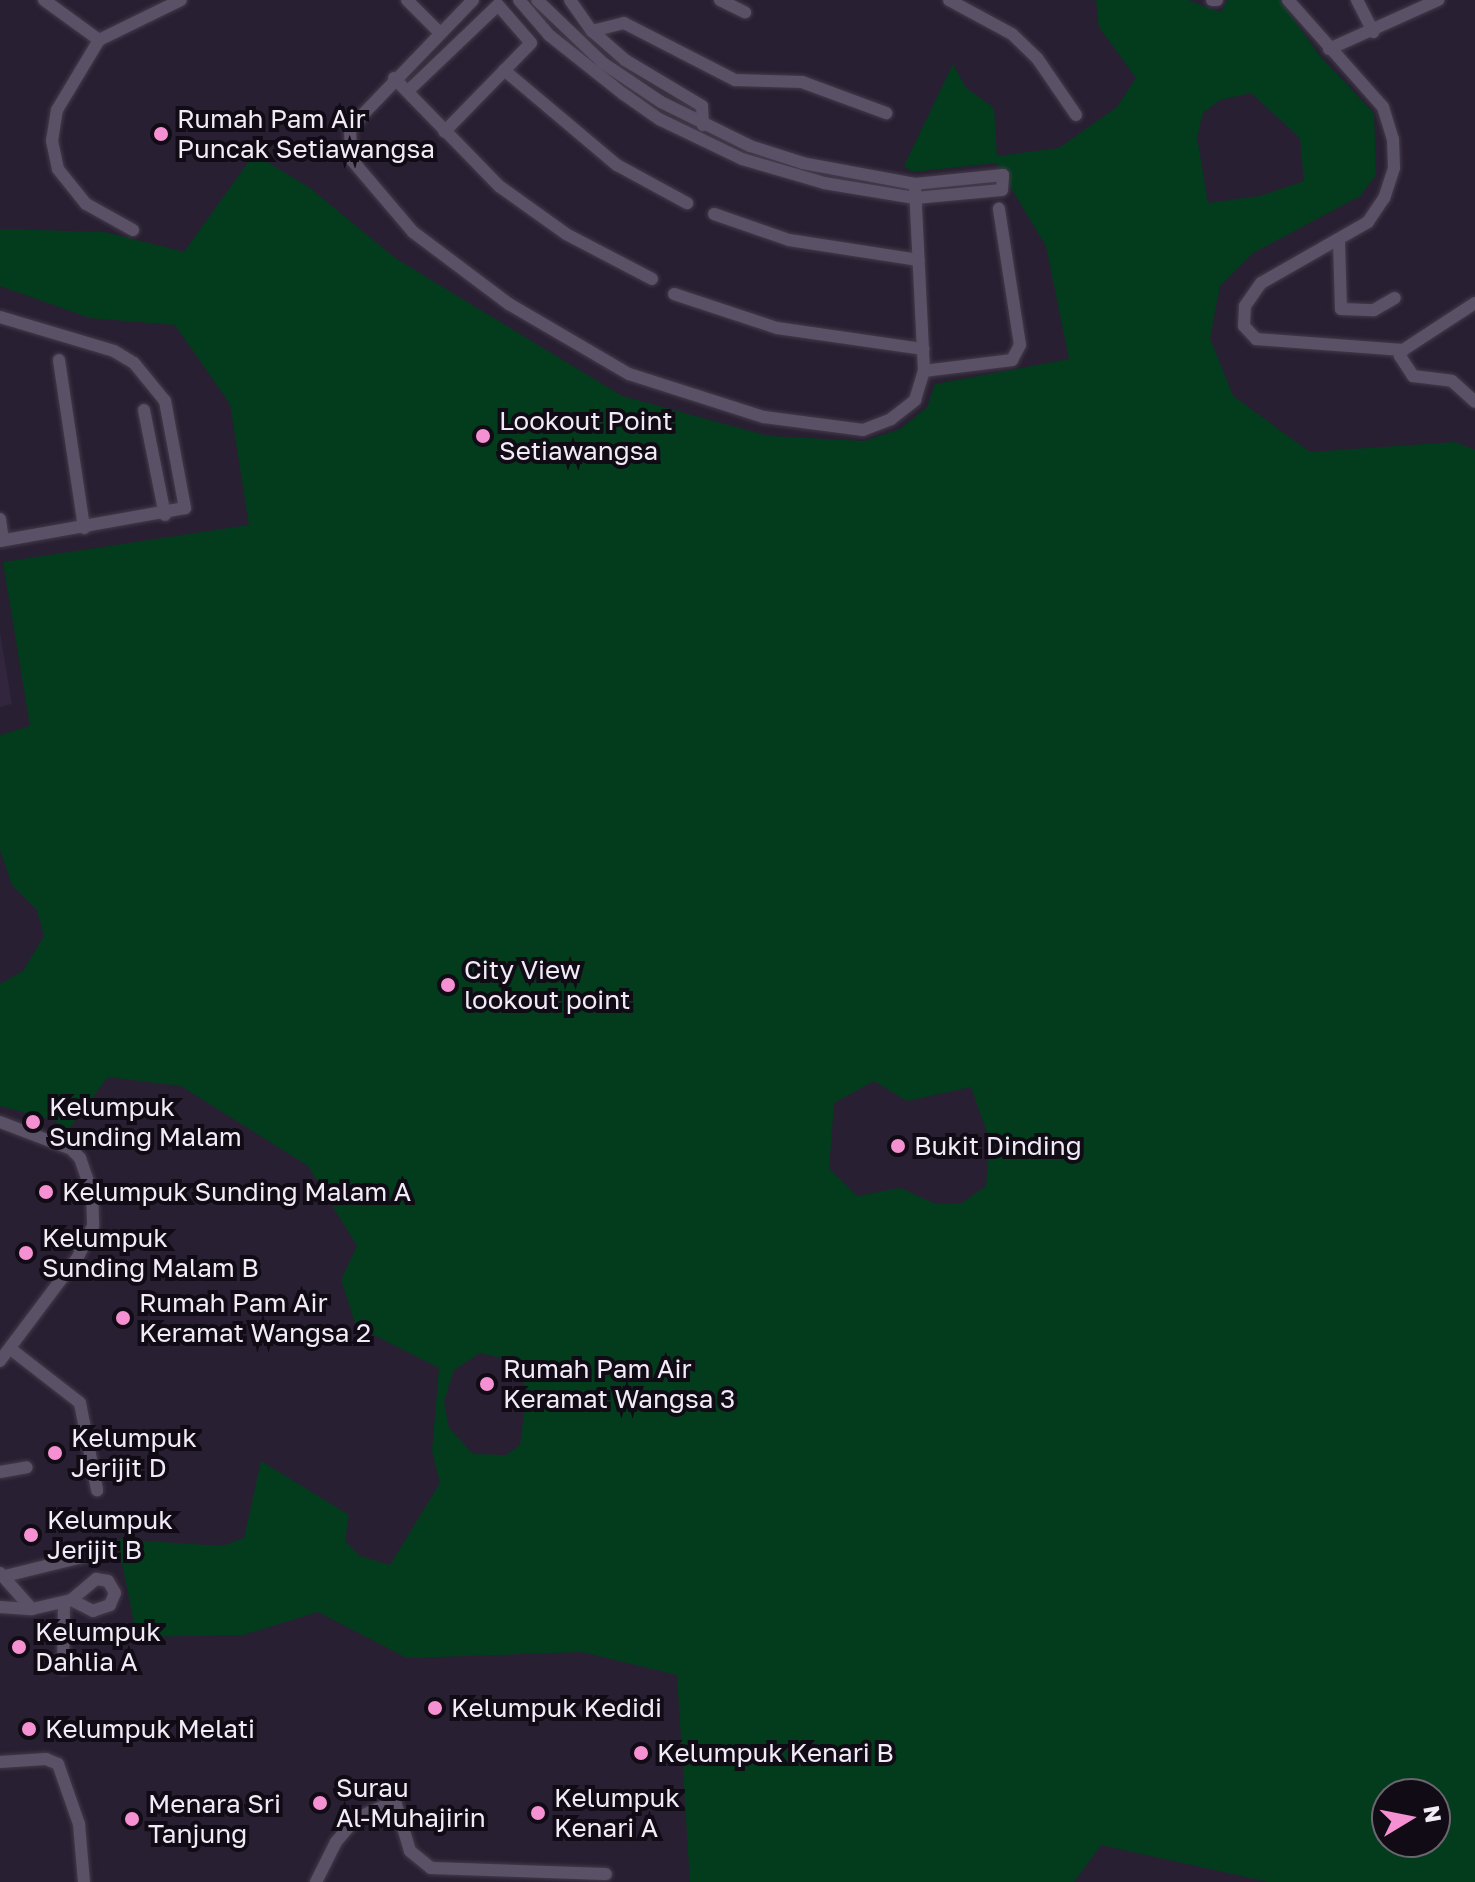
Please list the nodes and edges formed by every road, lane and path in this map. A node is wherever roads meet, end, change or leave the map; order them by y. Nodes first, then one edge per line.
1 (44, 0) edge
2 (181, 0) edge
3 (407, 0) edge
4 (473, 0) edge
5 (519, 0) edge
6 (537, 0) edge
7 (570, 0) edge
8 (720, 0) edge
9 (949, 0) edge
10 (1288, 0) edge
11 (1357, 0) edge
12 (1438, 0) edge
13 (745, 12) dead end
14 (592, 31) junction
15 (1373, 32) junction
16 (440, 33) junction
17 (99, 40) junction
18 (1329, 49) junction
19 (504, 70) junction
20 (394, 78) junction
21 (410, 89) junction
22 (886, 113) dead end
23 (1076, 115) dead end
24 (703, 125) junction
25 (447, 129) junction
26 (915, 191) junction
27 (687, 203) dead end
28 (999, 209) dead end
29 (714, 214) dead end
30 (133, 230) dead end
31 (1339, 242) junction
32 (918, 260) junction
33 (652, 279) dead end
34 (674, 294) dead end
35 (1395, 298) dead end
36 (1475, 303) edge
37 (0, 317) edge
38 (923, 349) junction
39 (1403, 350) junction
40 (59, 360) dead end
41 (924, 371) junction
42 (1470, 389) edge
43 (1475, 402) edge
44 (144, 410) dead end
45 (165, 515) junction
46 (0, 519) edge
47 (84, 528) junction
48 (2, 540) edge
49 (0, 1122) edge
50 (12, 1350) junction
51 (0, 1361) edge
52 (27, 1467) dead end
53 (0, 1472) edge
54 (97, 1490) dead end
55 (86, 1556) dead end
56 (2, 1575) edge
57 (0, 1607) edge
58 (32, 1609) junction
59 (63, 1668) dead end
60 (0, 1762) edge
61 (606, 1874) dead end
62 (450, 1875) edge
63 (84, 1882) edge
64 (316, 1882) edge

1 - 17 street
2 - 17 street
3 - 16 street
4 - 16 street
5 - 26 street
6 - 24 street
7 - 14 street
8 - 13 street
9 - 23 street
10 - 18 street
11 - 15 street
12 - 15 street
14 - 22 street
14 - 24 street
15 - 18 street
16 - 20 street
17 - 30 street
18 - 31 street
19 - 21 street
19 - 25 street
19 - 27 street
20 - 21 street
20 - 41 street
21 - 25 street
24 - 26 street
25 - 33 street
26 - 26 street
26 - 32 street
28 - 41 street
29 - 32 street
31 - 35 street
31 - 39 street
32 - 38 street
34 - 38 street
36 - 39 street
37 - 45 street
38 - 41 street
39 - 42 street
40 - 47 street
42 - 43 street
44 - 45 street
45 - 47 street
46 - 48 street
47 - 48 street
49 - 50 street
50 - 51 street
50 - 54 street
52 - 53 street
55 - 56 street
56 - 58 street
57 - 58 street
58 - 59 street
60 - 63 street
61 - 62 street
62 - 64 street

